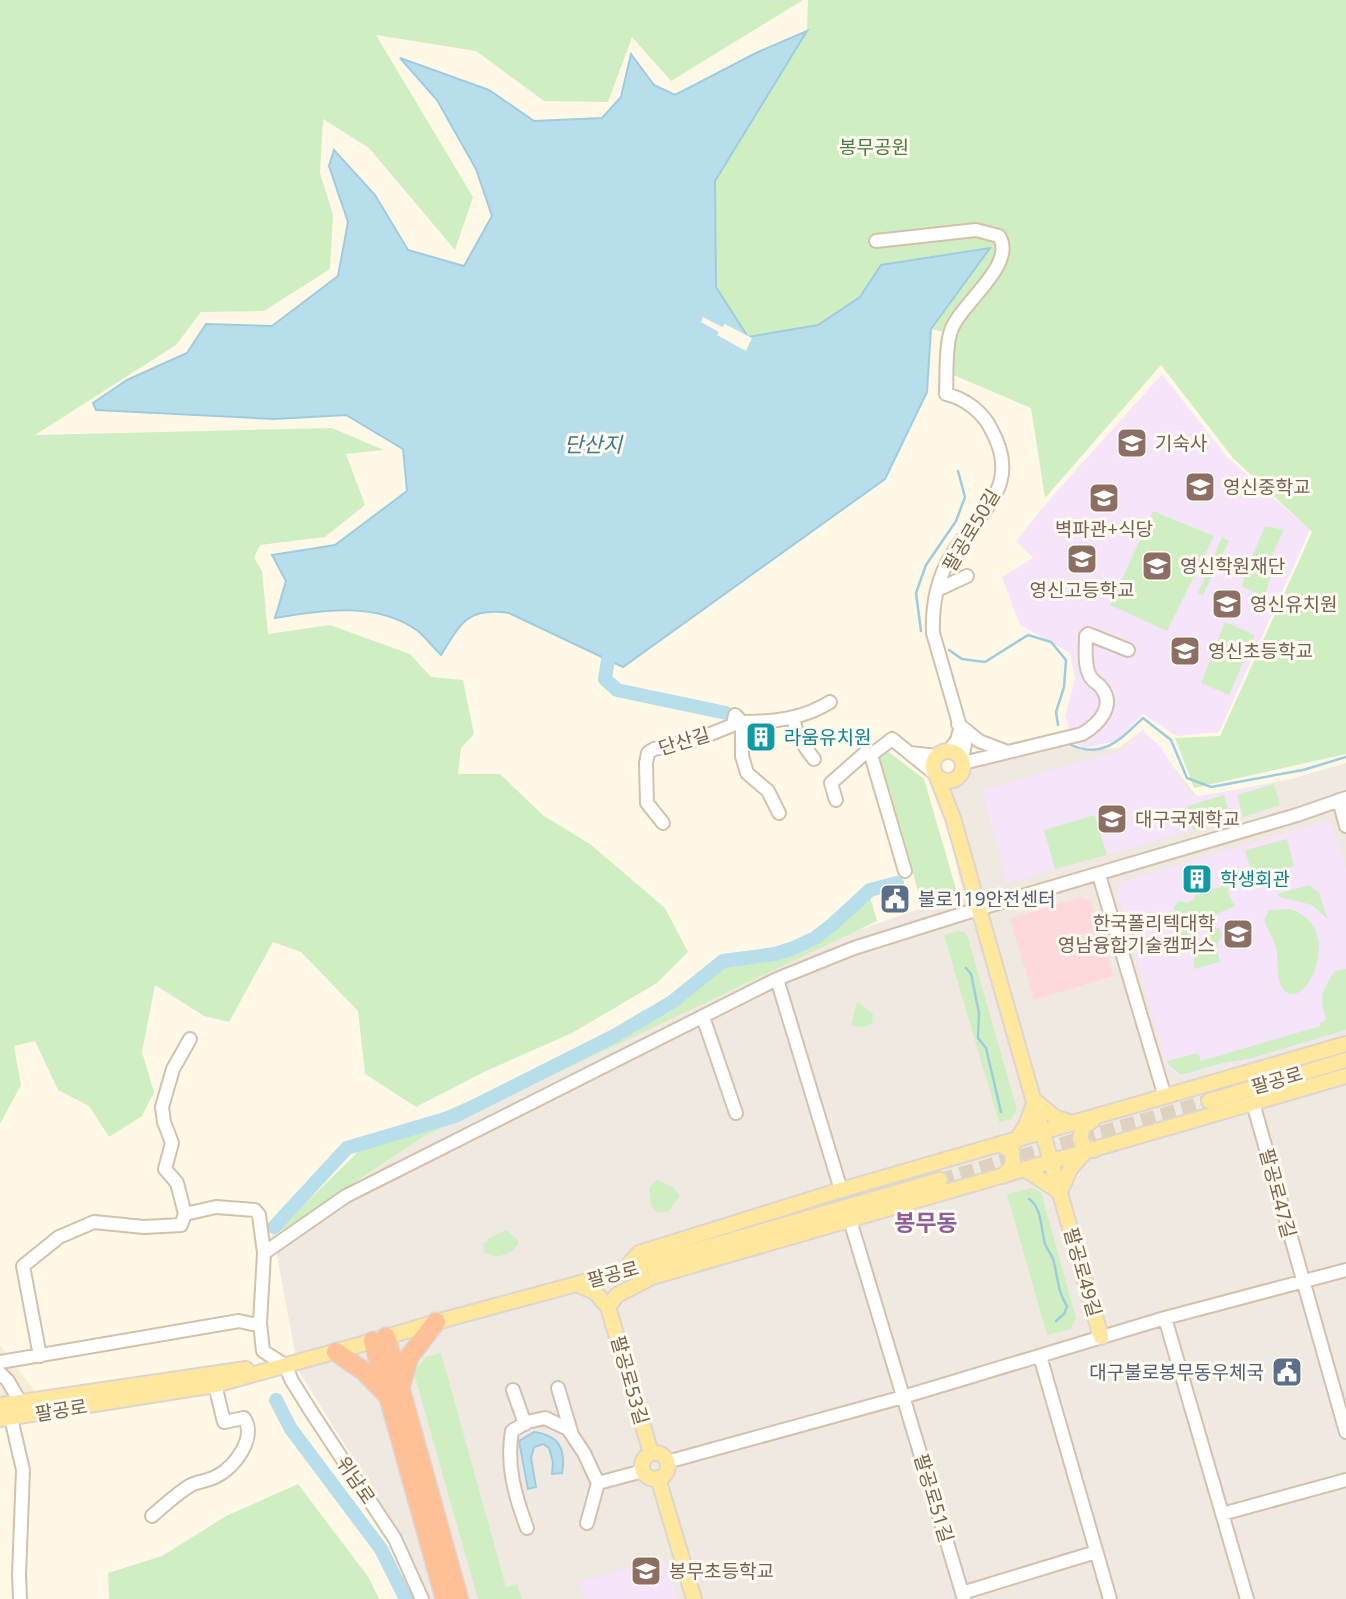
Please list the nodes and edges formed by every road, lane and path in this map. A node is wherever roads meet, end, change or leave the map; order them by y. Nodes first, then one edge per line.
1 (876, 241) dead end
2 (967, 576) dead end
3 (937, 590) junction
4 (1128, 650) dead end
5 (830, 702) dead end
6 (794, 718) junction
7 (742, 722) junction
8 (959, 727) junction
9 (1006, 751) junction
10 (865, 752) dead end
11 (908, 753) junction
12 (943, 753) junction
13 (814, 759) dead end
14 (961, 766) junction
15 (936, 775) junction
16 (1342, 799) edge
17 (836, 800) dead end
18 (779, 813) dead end
19 (953, 818) junction
20 (663, 823) dead end
21 (1346, 826) edge
22 (905, 871) dead end
23 (1099, 875) junction
24 (978, 909) junction
25 (777, 979) junction
26 (703, 1017) junction
27 (190, 1039) dead end
28 (1346, 1044) edge
29 (1346, 1060) edge
30 (1346, 1076) edge
31 (1165, 1097) junction
32 (1035, 1101) junction
33 (1209, 1101) tunnel mouth
34 (1253, 1104) junction
35 (736, 1113) dead end
36 (1096, 1117) junction
37 (1074, 1123) junction
38 (1044, 1133) junction
39 (1016, 1141) junction
40 (1001, 1145) junction
41 (1089, 1151) junction
42 (1050, 1156) junction
43 (1026, 1170) junction
44 (1002, 1177) junction
45 (940, 1180) tunnel mouth
46 (842, 1191) junction
47 (1060, 1192) junction
48 (185, 1214) junction
49 (850, 1220) junction
50 (264, 1252) junction
51 (1346, 1270) edge
52 (621, 1272) junction
53 (652, 1277) junction
54 (1302, 1282) junction
55 (576, 1284) junction
56 (608, 1307) junction
57 (1165, 1318) junction
58 (436, 1321) junction
59 (260, 1323) junction
60 (1101, 1337) junction
61 (379, 1339) junction
62 (336, 1352) junction
63 (40, 1356) junction
64 (1040, 1356) junction
65 (0, 1362) edge
66 (285, 1365) junction
67 (0, 1373) edge
68 (215, 1385) junction
69 (558, 1388) dead end
70 (513, 1390) dead end
71 (394, 1392) junction
72 (903, 1397) junction
73 (20, 1402) junction
74 (0, 1405) edge
75 (6, 1418) edge
76 (525, 1424) junction
77 (1346, 1432) edge
78 (572, 1435) junction
79 (651, 1453) junction
80 (667, 1462) junction
81 (643, 1471) junction
82 (658, 1478) junction
83 (1346, 1480) edge
84 (597, 1483) junction
85 (1222, 1514) junction
86 (152, 1516) dead end
87 (587, 1523) dead end
88 (527, 1528) dead end
89 (1096, 1552) junction
90 (963, 1596) edge
91 (20, 1599) edge
92 (422, 1599) edge
93 (445, 1599) edge
94 (459, 1599) edge
95 (694, 1599) edge
96 (1110, 1599) edge
97 (1247, 1599) edge

1 - 3 street, 팔공로50길
2 - 3 street
3 - 8 street, 팔공로50길
4 - 9 street
5 - 6 street, 단산길
6 - 7 street, 단산길
6 - 13 street
7 - 18 street
7 - 20 street, 단산길
8 - 9 street
8 - 12 street
8 - 14 street, 팔공로50길
9 - 14 street
10 - 17 street
11 - 12 street
11 - 15 street
11 - 22 street
12 - 14 main road
12 - 15 main road
14 - 15 main road
14 - 19 main road
15 - 19 main road
16 - 21 street
16 - 23 street
19 - 24 main road
23 - 24 street
23 - 31 street
24 - 25 street
24 - 32 main road
25 - 26 street
25 - 46 street
26 - 35 street
26 - 50 street
27 - 48 street
28 - 31 main road
29 - 33 main road, 팔공로
30 - 34 main road
31 - 36 main road
32 - 37 main road
32 - 38 main road
32 - 39 main road
34 - 41 main road
34 - 54 street, 팔공로47길
36 - 37 main road
36 - 41 main road
37 - 38 main road
38 - 39 main road
38 - 42 main road
39 - 40 main road
40 - 44 main road
40 - 46 main road
41 - 42 main road
41 - 47 main road
42 - 43 main road
42 - 47 main road, 팔공로49길
43 - 44 main road
43 - 47 main road
44 - 49 main road
45 - 52 main road, 팔공로
46 - 52 main road
47 - 60 main road, 팔공로49길
48 - 50 street
48 - 63 street
49 - 53 main road
49 - 72 street, 팔공로51길
50 - 59 street
51 - 54 street
52 - 53 main road
52 - 55 main road, 팔공로
53 - 56 main road
54 - 57 street, 팔공로49길
54 - 77 street, 팔공로47길
55 - 56 main road
55 - 58 main road, 팔공로
56 - 79 main road, 팔공로53길
57 - 60 street, 팔공로49길
57 - 85 street
58 - 61 main road, 팔공로
58 - 71 highway
59 - 63 street
59 - 66 street, 위남로
60 - 64 street
61 - 62 main road, 팔공로
61 - 71 highway
62 - 66 main road, 팔공로
62 - 71 highway
63 - 65 street
64 - 72 street
64 - 89 street
66 - 68 main road, 팔공로
66 - 73 main road, 팔공로
66 - 92 street, 위남로
67 - 73 street
68 - 75 main road, 팔공로
68 - 86 street
69 - 78 street
70 - 76 street
71 - 93 highway
71 - 94 highway
72 - 80 street
72 - 90 street, 팔공로51길
73 - 74 main road, 팔공로
73 - 75 street
75 - 91 street
76 - 78 street
76 - 88 street
78 - 84 street
79 - 80 main road
79 - 81 main road
80 - 82 main road
81 - 82 main road
81 - 84 street
82 - 95 main road
83 - 85 street
84 - 87 street
85 - 97 street
89 - 90 street
89 - 96 street

